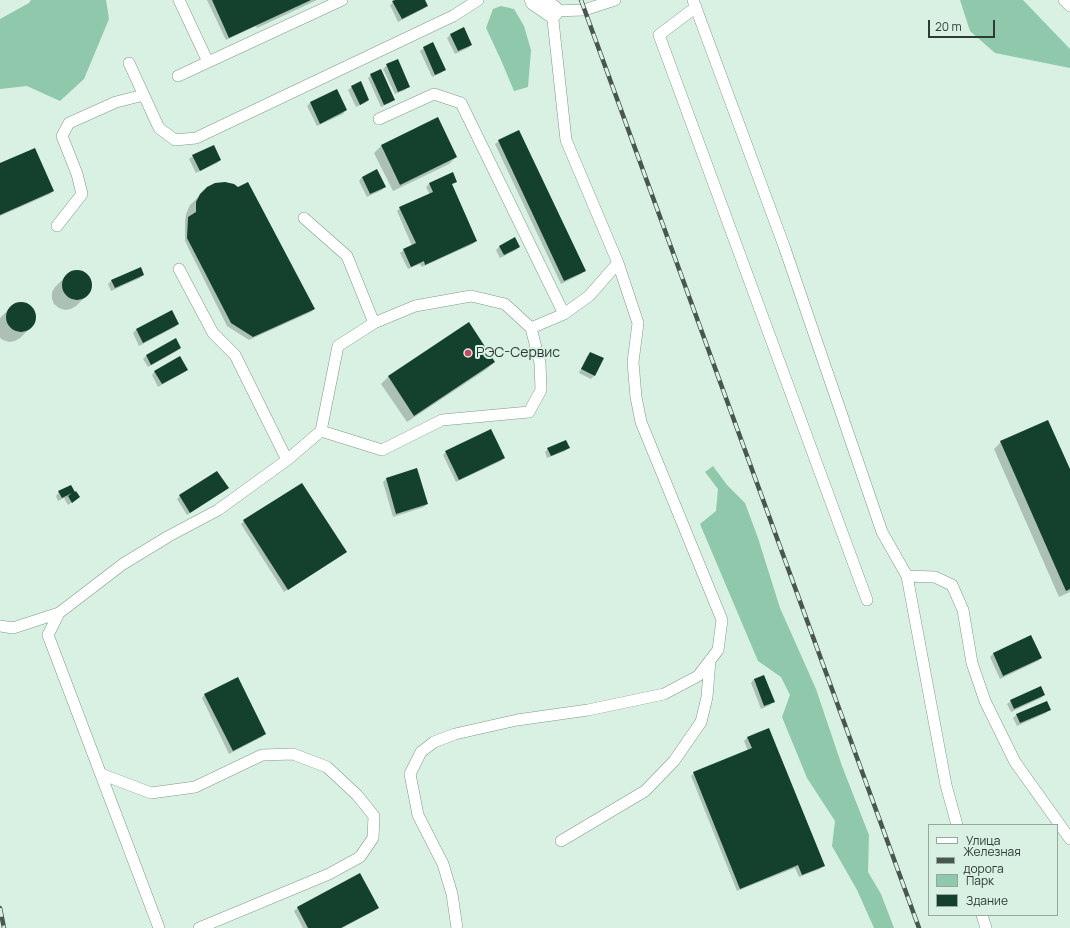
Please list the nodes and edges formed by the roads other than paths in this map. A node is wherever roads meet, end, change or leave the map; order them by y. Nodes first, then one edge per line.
1 (179, 0) edge
2 (342, 0) edge
3 (478, 0) edge
4 (615, 0) edge
5 (1064, 0) edge
6 (695, 4) edge
7 (544, 6) edge
8 (1070, 6) edge
9 (208, 62) junction
10 (129, 63) dead end
11 (178, 76) dead end
12 (144, 95) junction
13 (380, 119) dead end
14 (304, 218) dead end
15 (57, 226) dead end
16 (618, 263) junction
17 (179, 269) dead end
18 (564, 314) junction
19 (374, 323) junction
20 (531, 328) junction
21 (321, 431) junction
22 (287, 460) junction
23 (907, 576) junction
24 (867, 600) dead end
25 (59, 613) junction
26 (0, 626) edge
27 (710, 660) junction
28 (101, 774) junction
29 (957, 824) edge
30 (1070, 839) edge
31 (562, 842) dead end
32 (982, 916) edge
33 (159, 928) edge
34 (199, 928) edge
35 (457, 928) edge
36 (986, 928) edge

1 - 9 lane
2 - 9 lane
3 - 12 lane
4 - 7 lane
5 - 8 lane
6 - 23 lane
6 - 24 lane
7 - 16 lane
9 - 11 lane
10 - 12 lane
12 - 15 lane
13 - 18 lane
14 - 19 lane
16 - 18 lane
16 - 27 lane
17 - 22 lane
18 - 20 lane
19 - 20 lane
19 - 21 lane
20 - 21 lane
21 - 22 lane
22 - 25 lane
23 - 29 lane
23 - 30 lane
25 - 26 lane
25 - 28 lane
27 - 31 lane
27 - 35 lane
28 - 33 lane
28 - 34 lane
32 - 36 lane

